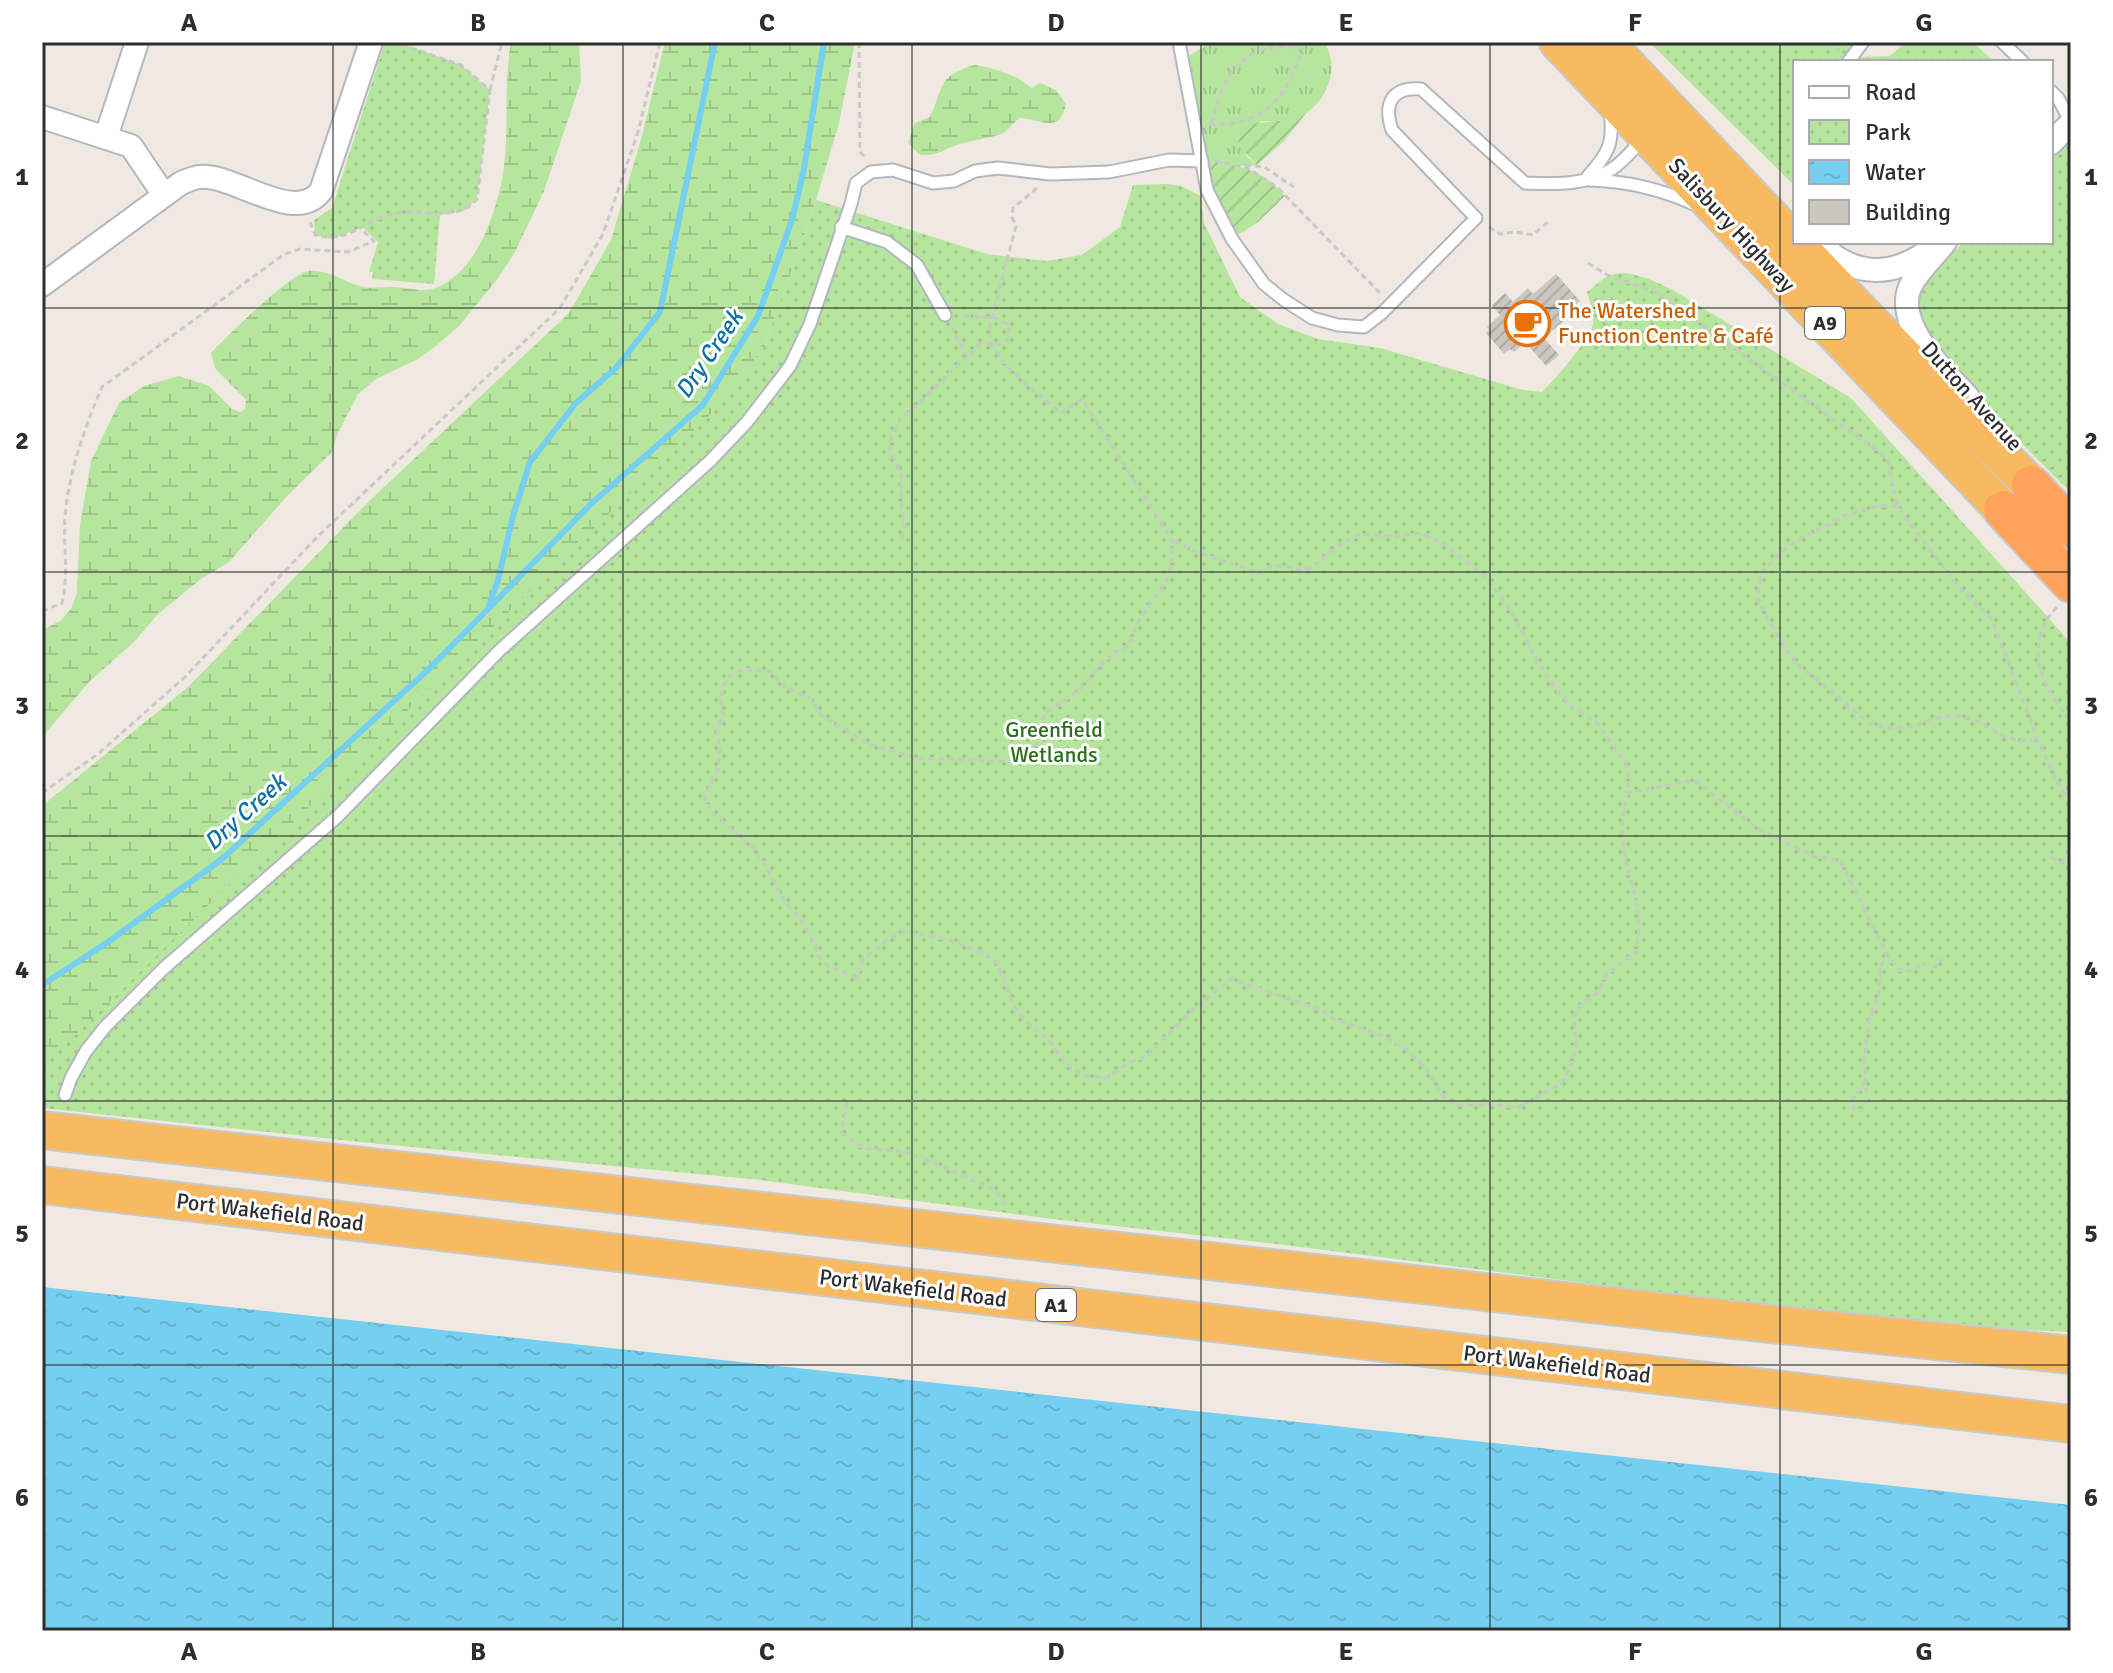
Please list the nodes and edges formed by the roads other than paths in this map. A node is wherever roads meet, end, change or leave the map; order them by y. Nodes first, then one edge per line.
1 (137, 42) edge
2 (371, 42) edge
3 (1179, 42) edge
4 (1558, 42) edge
5 (1605, 42) edge
6 (1863, 42) edge
7 (2002, 42) edge
8 (1850, 60) edge
9 (2021, 60) edge
10 (1606, 92) junction
11 (2053, 93) edge
12 (42, 117) edge
13 (2071, 123) edge
14 (1660, 124) junction
15 (106, 137) junction
16 (2053, 141) edge
17 (1202, 161) junction
18 (1585, 180) junction
19 (164, 195) junction
20 (1793, 218) edge
21 (1729, 222) junction
22 (841, 227) junction
23 (1820, 244) edge
24 (1939, 244) edge
25 (1940, 244) edge
26 (42, 285) edge
27 (945, 315) road end
28 (2017, 497) junction
29 (2071, 499) edge
30 (2071, 518) edge
31 (2071, 528) edge
32 (2067, 592) edge
33 (65, 1095) dead end
34 (42, 1130) edge
35 (42, 1185) edge
36 (2071, 1355) edge
37 (2071, 1424) edge

1 - 15 street
2 - 19 street
3 - 17 lane
4 - 10 highway, Salisbury Highway / A9
5 - 14 highway, Salisbury Highway / A9
6 - 8 lane
7 - 9 lane
10 - 14 highway, Salisbury Highway / A9
10 - 18 lane
11 - 13 lane
12 - 15 street
13 - 16 street
14 - 18 lane
14 - 20 street
14 - 21 highway, Salisbury Highway / A9
14 - 28 highway, Salisbury Highway / A9
15 - 19 street
17 - 18 lane
17 - 22 lane
18 - 21 lane
19 - 26 street
21 - 28 highway, Salisbury Highway / A9
22 - 27 lane
22 - 33 lane
23 - 24 street, Dutton Avenue
25 - 29 street, Dutton Avenue
28 - 30 highway
28 - 31 highway, Salisbury Highway / A9
28 - 32 highway, Salisbury Highway / A9
34 - 36 highway
35 - 37 highway, Port Wakefield Road / A1

